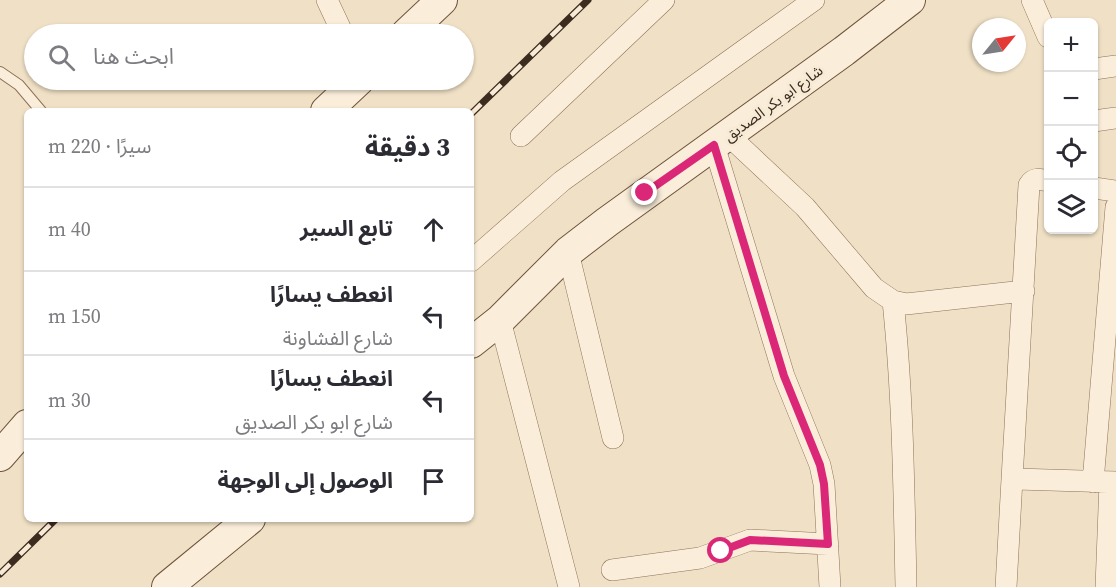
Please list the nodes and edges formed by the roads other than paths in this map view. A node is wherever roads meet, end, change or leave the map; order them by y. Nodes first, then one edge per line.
1 (327, 0) edge
2 (442, 0) edge
3 (664, 0) edge
4 (814, 0) edge
5 (910, 0) edge
6 (1032, 0) edge
7 (338, 24) edge
8 (417, 24) edge
9 (1044, 28) edge
10 (1116, 66) edge
11 (1098, 68) edge
12 (0, 72) edge
13 (348, 90) edge
14 (37, 108) edge
15 (329, 108) edge
16 (1116, 118) edge
17 (1098, 120) edge
18 (521, 136) dead end
19 (721, 140) junction
20 (1044, 180) edge
21 (1098, 189) edge
22 (1116, 191) edge
23 (1116, 207) edge
24 (568, 252) junction
25 (474, 258) edge
26 (1024, 291) junction
27 (893, 301) junction
28 (500, 320) junction
29 (474, 341) edge
30 (24, 428) edge
31 (613, 438) dead end
32 (0, 456) edge
33 (1012, 479) junction
34 (1106, 482) edge
35 (247, 522) edge
36 (828, 544) junction
37 (612, 570) dead end
38 (192, 577) edge
39 (166, 587) edge
40 (569, 587) edge
41 (830, 587) edge
42 (906, 587) edge
43 (1006, 587) edge
44 (1106, 587) edge

1 - 7 street
2 - 8 street
3 - 18 street
4 - 25 street
5 - 19 street, شارع ابو بكر الصديق
6 - 9 street
10 - 11 street
12 - 14 lane
13 - 15 street
16 - 17 street
19 - 24 street, شارع ابو بكر الصديق
19 - 27 street
19 - 36 street
20 - 26 street
21 - 22 street
23 - 34 street
24 - 28 street, شارع ابو بكر الصديق
24 - 31 street
26 - 27 street
26 - 33 street
27 - 42 street
28 - 29 street, شارع ابو بكر الصديق
28 - 40 street
30 - 32 street
33 - 34 street
33 - 43 street
34 - 44 street
35 - 38 street
36 - 37 street
36 - 41 street
38 - 39 street

